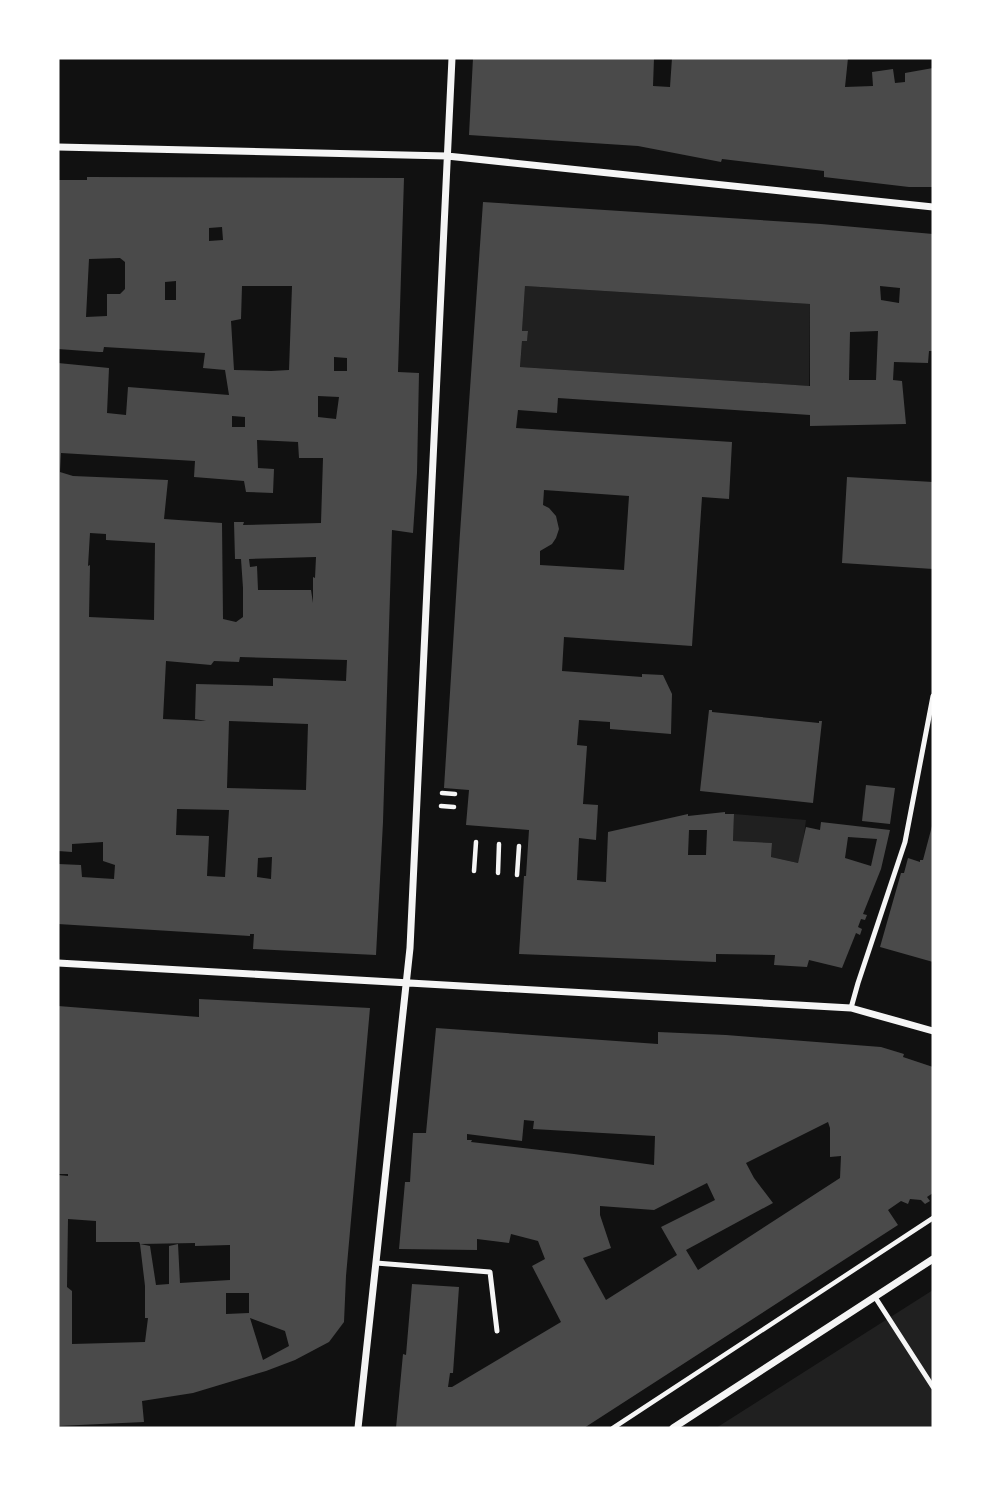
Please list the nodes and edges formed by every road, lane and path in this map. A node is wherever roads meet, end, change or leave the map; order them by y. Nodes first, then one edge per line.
1 (452, 58) edge
2 (58, 147) edge
3 (447, 156) junction
4 (933, 207) edge
5 (933, 696) edge
6 (442, 793) dead end
7 (455, 794) dead end
8 (441, 806) dead end
9 (454, 807) dead end
10 (476, 842) dead end
11 (499, 844) dead end
12 (519, 846) dead end
13 (474, 871) dead end
14 (498, 873) dead end
15 (517, 875) dead end
16 (58, 963) edge
17 (407, 983) junction
18 (851, 1008) junction
19 (933, 1031) edge
20 (933, 1218) edge
21 (933, 1259) edge
22 (376, 1263) junction
23 (874, 1297) junction
24 (497, 1331) dead end
25 (933, 1387) edge
26 (358, 1428) edge
27 (613, 1428) edge
28 (673, 1428) edge

1 - 3 street
2 - 3 street
3 - 4 street
3 - 17 street
5 - 18 lane
6 - 7 path
8 - 9 path
10 - 13 path
11 - 14 path
12 - 15 path
16 - 17 street
17 - 18 street
17 - 22 street
18 - 19 street
20 - 27 path
21 - 23 street
22 - 24 lane
22 - 26 street
23 - 25 lane
23 - 28 street

